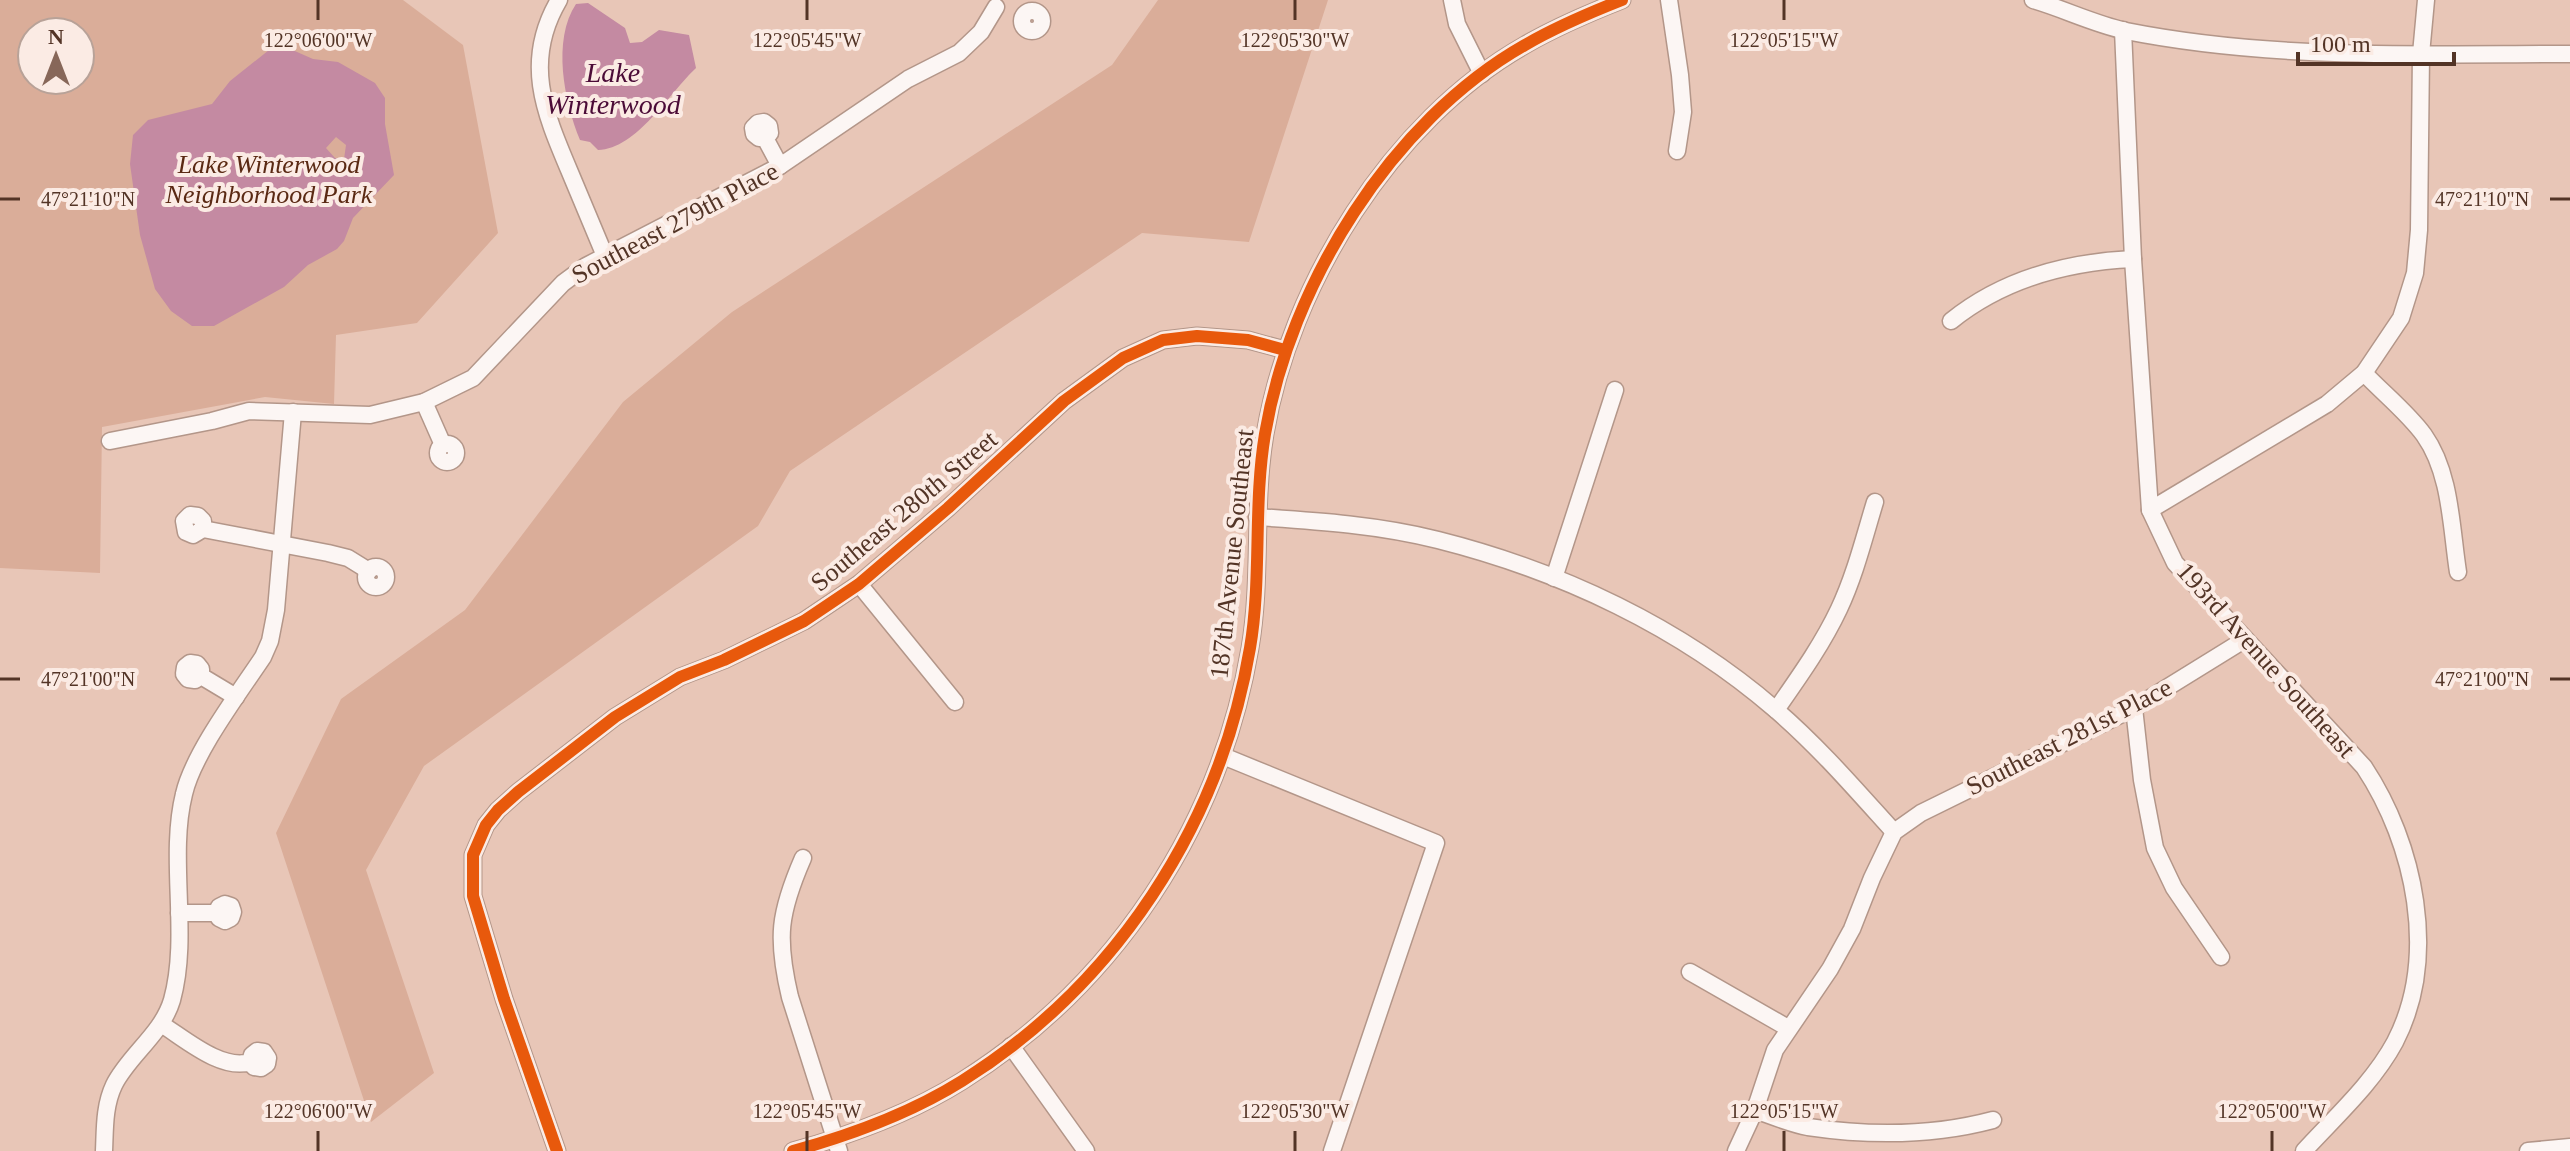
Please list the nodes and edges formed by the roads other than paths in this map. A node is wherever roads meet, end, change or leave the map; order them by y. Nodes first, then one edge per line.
1 (559, 0) edge
2 (1452, 0) edge
3 (1622, 0) edge
4 (1669, 0) edge
5 (2426, 0) edge
6 (2038, 1) edge
7 (995, 4) edge
8 (1023, 17) dead end
9 (2123, 30) junction
10 (2421, 54) junction
11 (2570, 54) edge
12 (1482, 74) junction
13 (765, 138) dead end
14 (1677, 151) dead end
15 (780, 166) junction
16 (605, 256) junction
17 (2133, 259) junction
18 (1951, 321) dead end
19 (1285, 350) junction
20 (2364, 373) junction
21 (1615, 390) dead end
22 (424, 402) junction
23 (293, 412) junction
24 (110, 441) dead end
25 (443, 445) dead end
26 (1875, 502) dead end
27 (2150, 510) junction
28 (1257, 517) junction
29 (203, 529) dead end
30 (281, 544) junction
31 (369, 571) dead end
32 (2458, 572) dead end
33 (1554, 578) junction
34 (859, 584) junction
35 (2244, 640) junction
36 (201, 676) dead end
37 (236, 697) junction
38 (955, 702) dead end
39 (2134, 708) junction
40 (1776, 710) junction
41 (1223, 756) junction
42 (1894, 832) junction
43 (803, 858) dead end
44 (179, 913) junction
45 (216, 913) dead end
46 (2221, 957) dead end
47 (1690, 972) dead end
48 (161, 1024) junction
49 (1788, 1028) junction
50 (1011, 1046) junction
51 (250, 1062) dead end
52 (1755, 1110) junction
53 (1993, 1120) dead end
54 (838, 1145) edge
55 (2570, 1147) edge
56 (104, 1151) edge
57 (557, 1151) edge
58 (793, 1151) edge
59 (1086, 1151) edge
60 (1332, 1151) edge
61 (1736, 1151) edge
62 (2304, 1151) edge
63 (2528, 1151) edge

1 - 16 street
2 - 12 street
3 - 12 street, 187th Avenue Southeast
4 - 14 street
5 - 10 street
6 - 9 street
7 - 8 street
7 - 15 street, Southeast 279th Place
9 - 10 street
9 - 17 street, 193rd Avenue Southeast
10 - 11 street
10 - 20 street
12 - 19 street, 187th Avenue Southeast
13 - 15 street
15 - 16 street, Southeast 279th Place
16 - 22 street, Southeast 279th Place
17 - 18 street
17 - 27 street, 193rd Avenue Southeast
19 - 28 street, 187th Avenue Southeast
19 - 34 street, Southeast 280th Street
20 - 27 street
20 - 32 street
21 - 33 street
22 - 23 street, Southeast 279th Place
22 - 25 street
23 - 24 street, Southeast 279th Place
23 - 30 street
26 - 40 street
27 - 35 street, 193rd Avenue Southeast
28 - 33 street
28 - 41 street, 187th Avenue Southeast
29 - 30 street
30 - 31 street
30 - 37 street
33 - 40 street
34 - 38 street
34 - 57 street, Southeast 280th Street
35 - 39 street, Southeast 281st Place
35 - 62 street, 193rd Avenue Southeast
36 - 37 street
37 - 44 street
39 - 42 street, Southeast 281st Place
39 - 46 street
40 - 42 street
41 - 50 street, 187th Avenue Southeast
41 - 60 street
42 - 49 street
43 - 54 street
44 - 45 street
44 - 48 street
47 - 49 street
48 - 51 street
48 - 56 street
49 - 52 street
50 - 54 street, 187th Avenue Southeast
50 - 59 street
52 - 53 street
52 - 61 street
54 - 58 street, 187th Avenue Southeast
55 - 63 street

